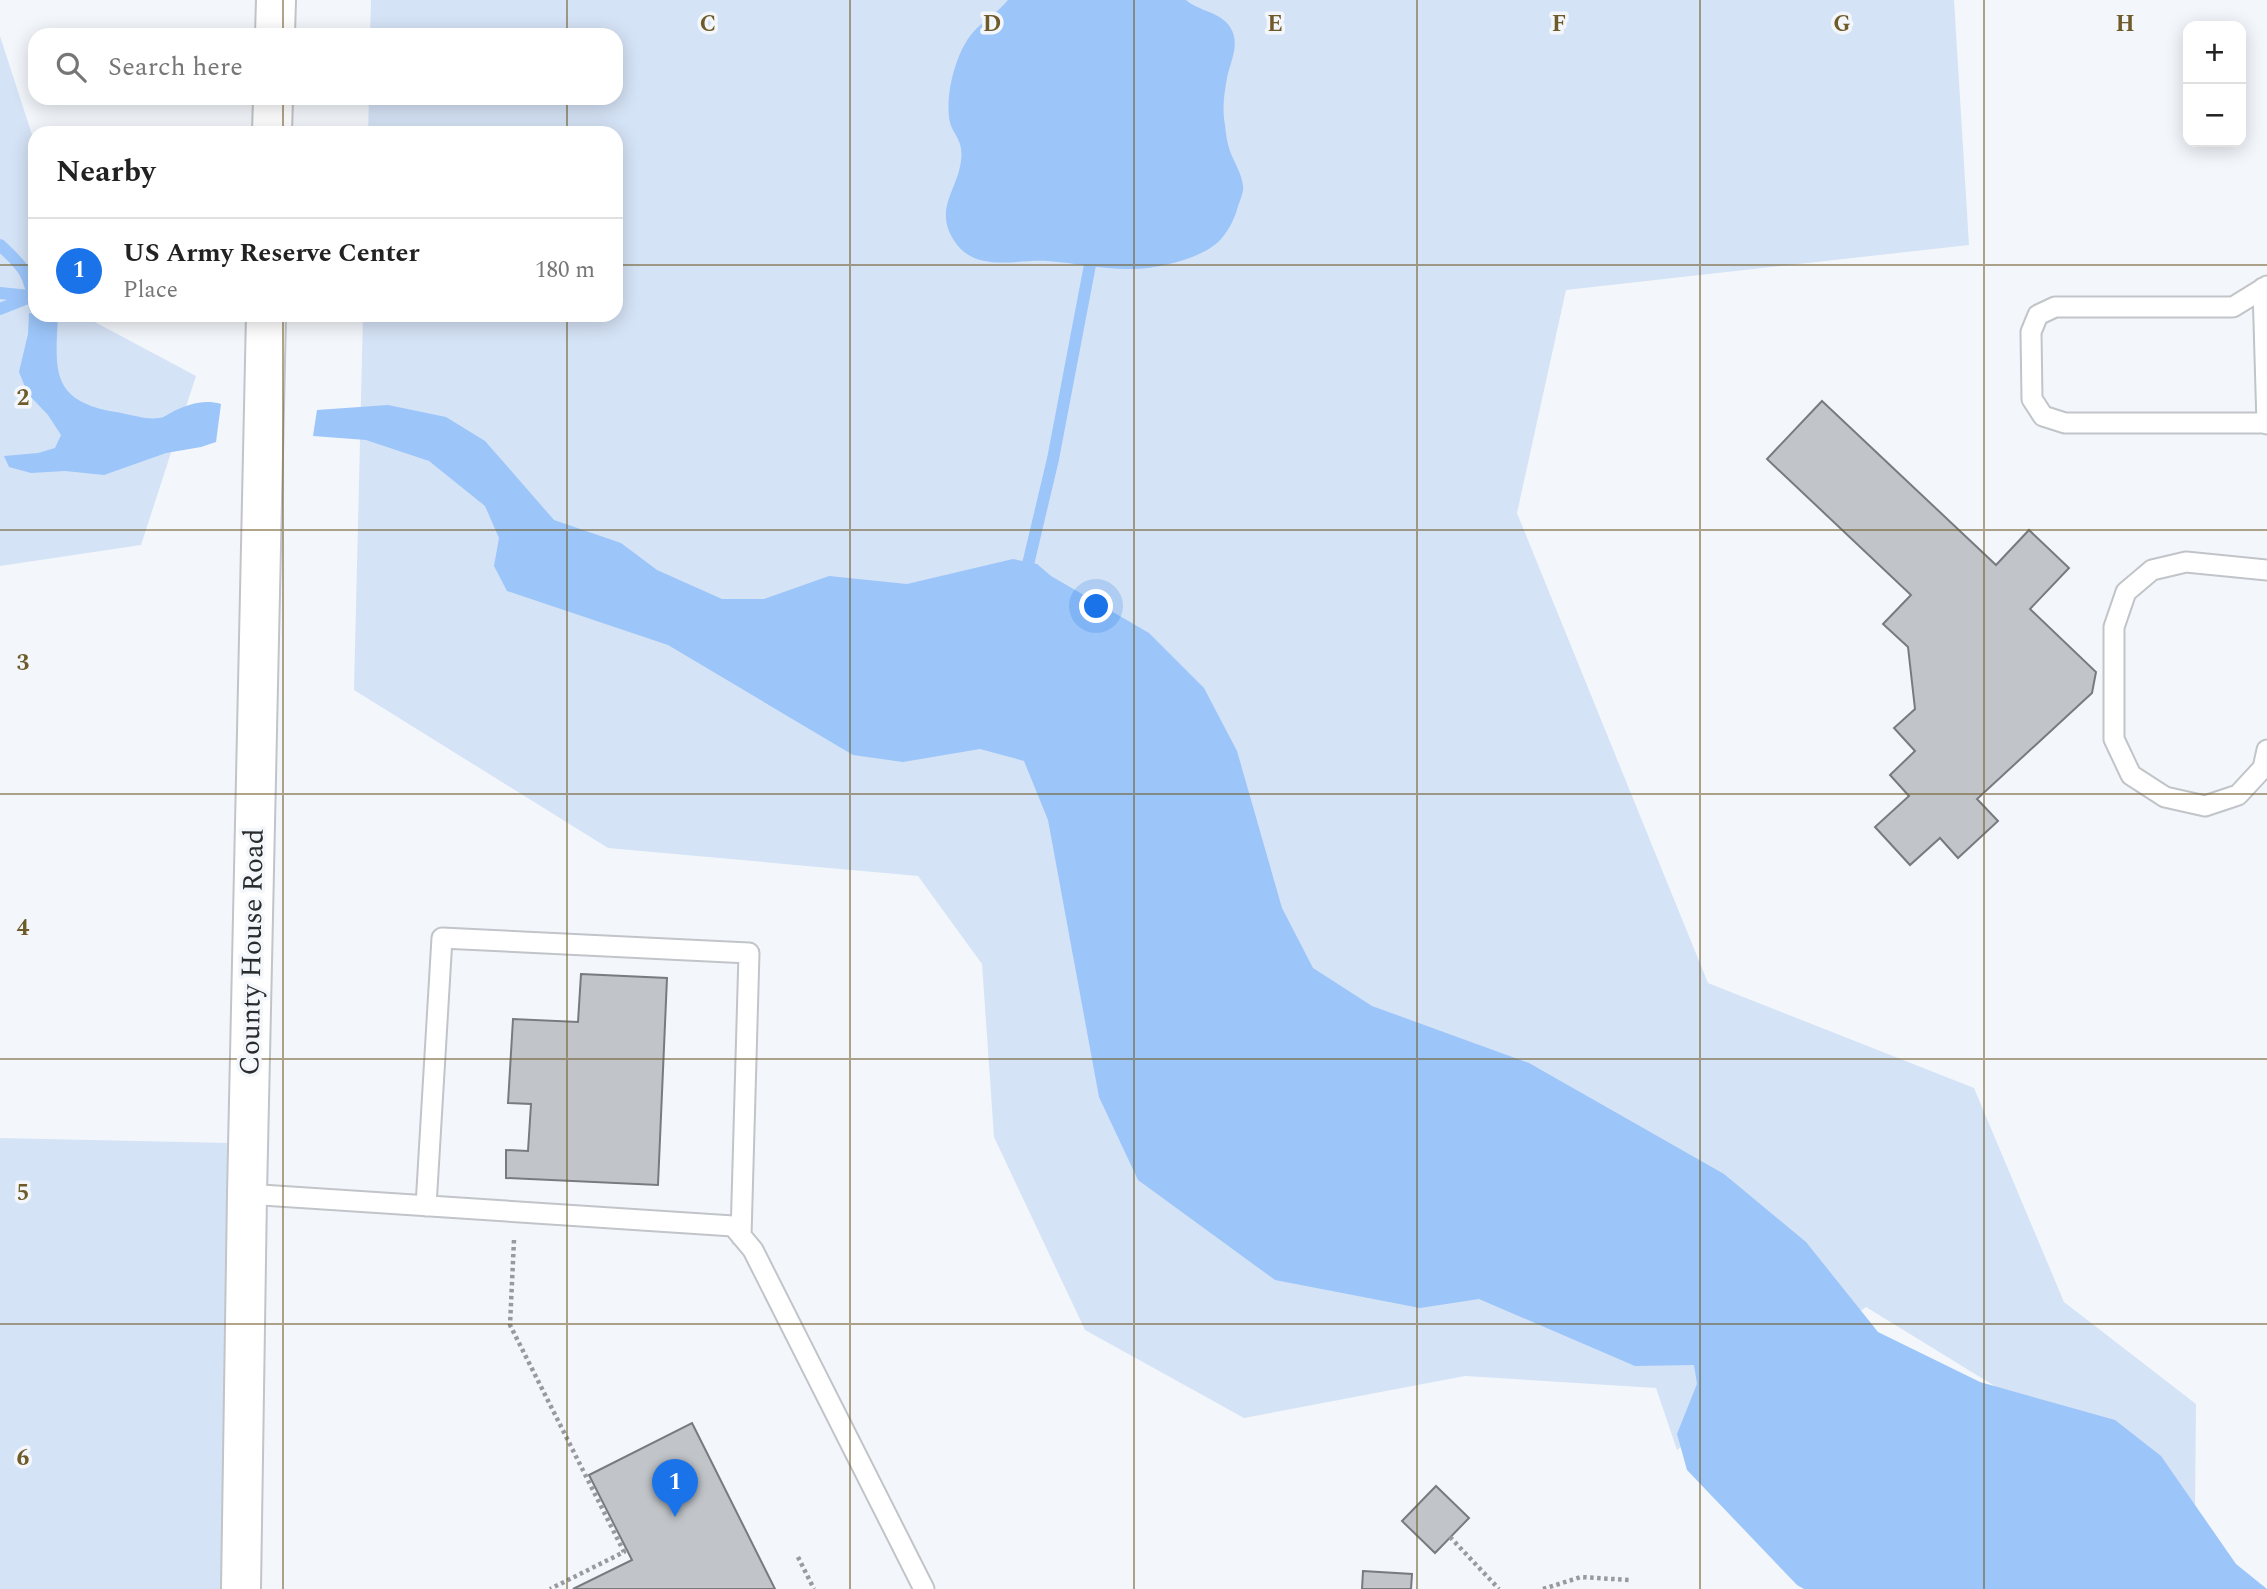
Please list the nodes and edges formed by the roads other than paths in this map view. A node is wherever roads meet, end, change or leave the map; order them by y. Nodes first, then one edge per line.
1 (276, 0) edge
2 (275, 28) edge
3 (273, 105) edge
4 (272, 126) edge
5 (2265, 287) edge
6 (266, 322) edge
7 (2267, 424) edge
8 (2267, 569) edge
9 (2267, 750) edge
10 (247, 1194) junction
11 (426, 1206) junction
12 (741, 1236) junction
13 (241, 1589) edge
14 (924, 1589) edge

1 - 2 street
3 - 4 street
5 - 7 lane
5 - 7 lane
6 - 10 street, County House Road
8 - 9 lane
10 - 11 lane
10 - 13 street, County House Road
11 - 12 lane
11 - 12 lane
12 - 14 lane

